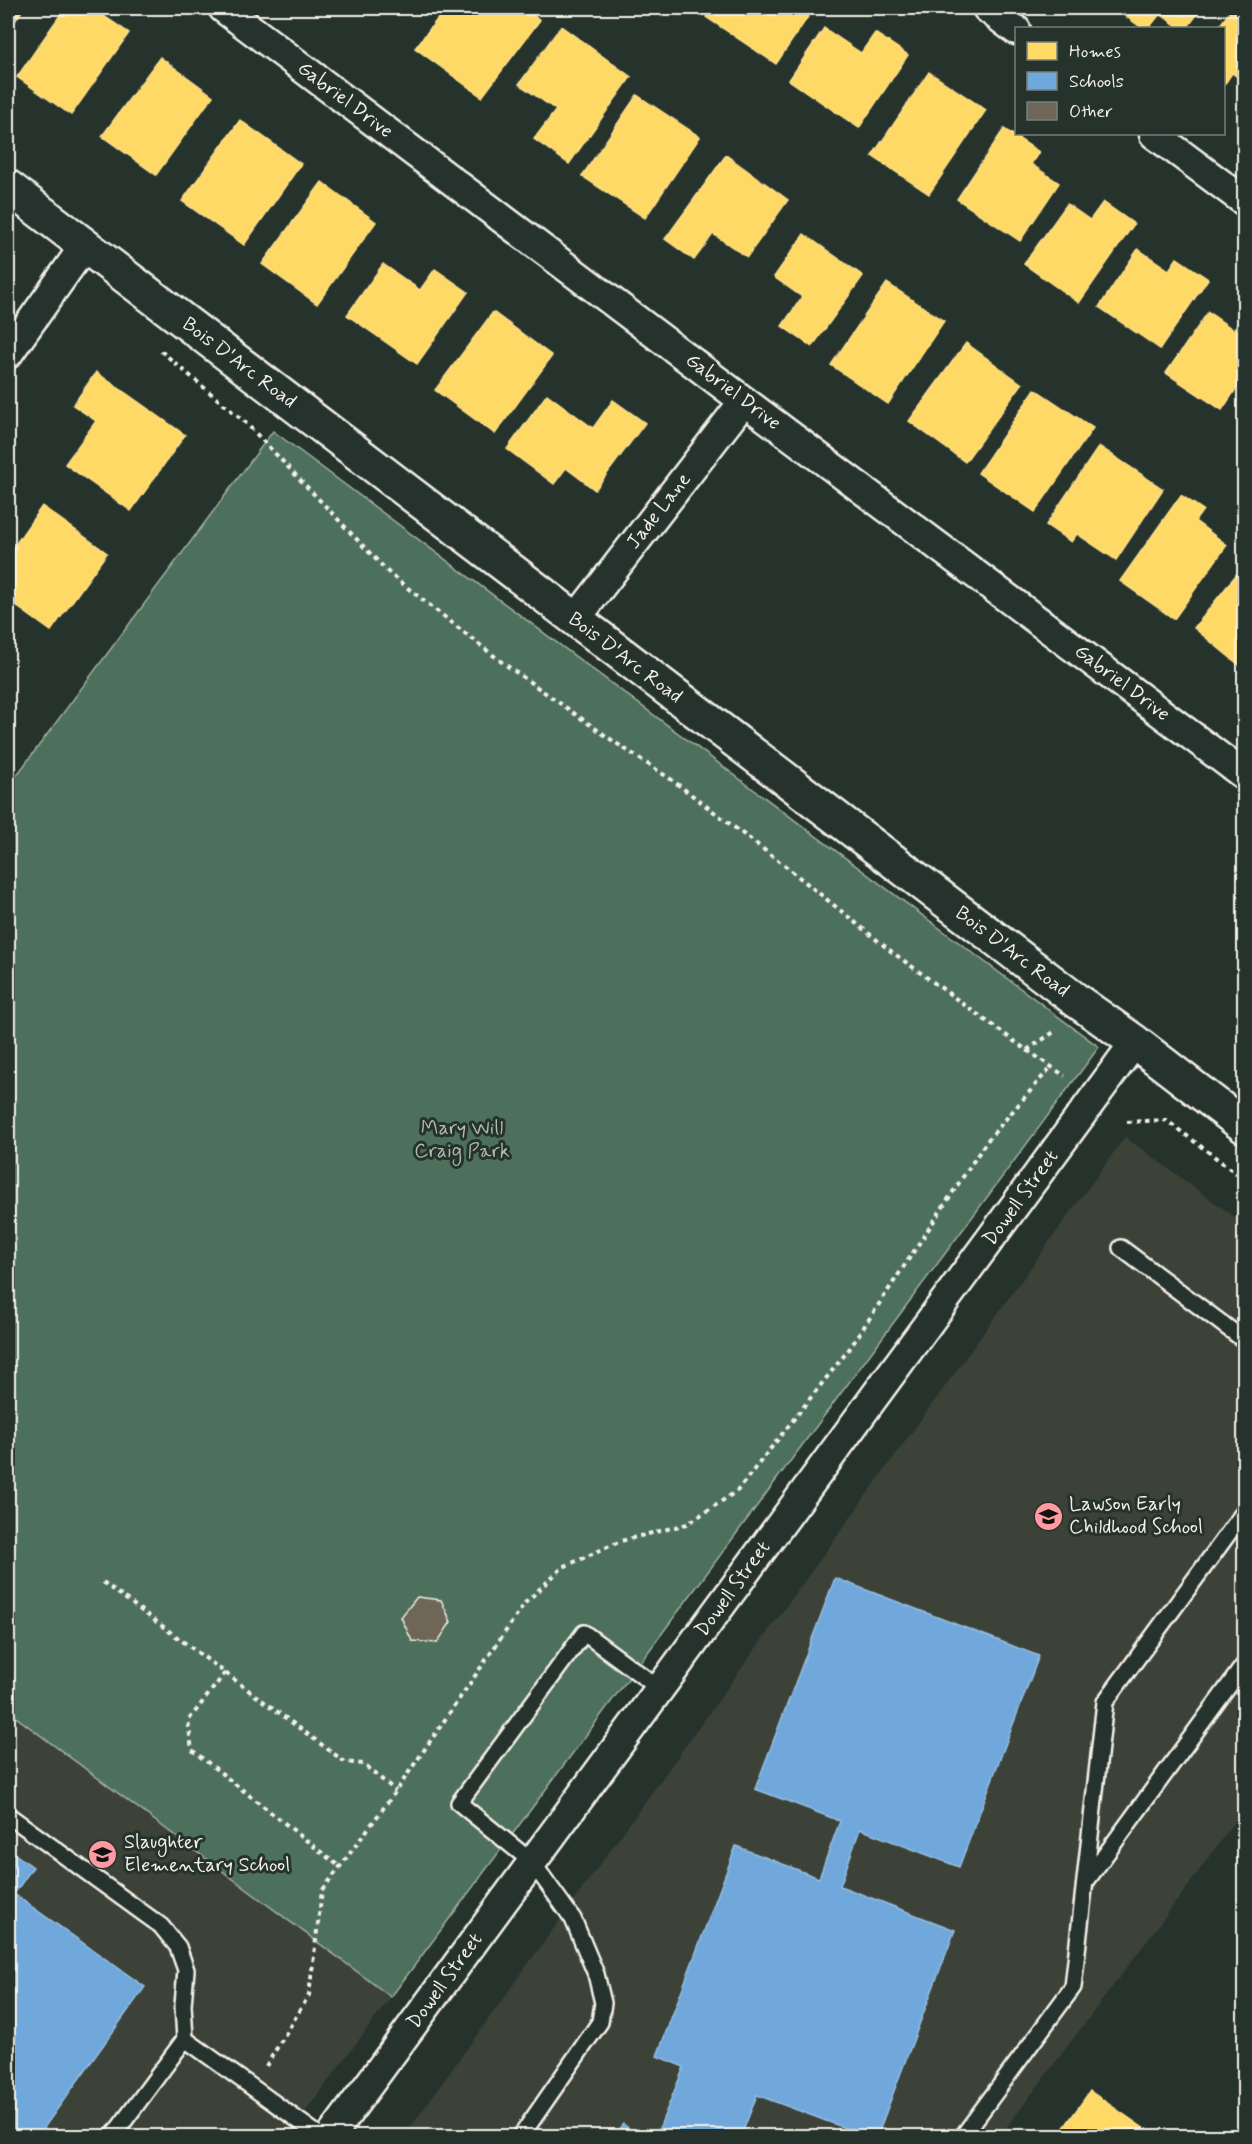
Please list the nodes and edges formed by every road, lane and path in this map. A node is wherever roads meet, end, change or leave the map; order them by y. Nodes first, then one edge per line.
1 (223, 8) edge
2 (987, 8) edge
3 (1015, 29) edge
4 (1155, 135) edge
5 (8, 188) edge
6 (1245, 201) edge
7 (85, 245) junction
8 (157, 347) dead end
9 (8, 354) edge
10 (744, 401) junction
11 (575, 620) junction
12 (1245, 775) edge
13 (1057, 1030) dead end
14 (1135, 1042) junction
15 (1027, 1050) junction
16 (1051, 1067) junction
17 (1065, 1076) dead end
18 (1127, 1122) dead end
19 (1245, 1126) edge
20 (1245, 1179) edge
21 (1121, 1248) dead end
22 (1245, 1340) edge
23 (1245, 1512) edge
24 (103, 1582) dead end
25 (1245, 1665) edge
26 (225, 1673) junction
27 (660, 1689) junction
28 (396, 1791) junction
29 (8, 1815) edge
30 (532, 1862) junction
31 (340, 1867) junction
32 (1085, 1882) junction
33 (185, 2039) junction
34 (253, 2088) junction
35 (113, 2136) edge
36 (320, 2136) edge
37 (331, 2136) edge
38 (521, 2136) edge
39 (963, 2136) edge

1 - 10 street, Gabriel Drive
2 - 3 street
4 - 6 street
5 - 7 street, Bois D'Arc Road
7 - 9 street
7 - 11 street, Bois D'Arc Road
8 - 15 path
10 - 11 street, Jade Lane
10 - 12 street, Gabriel Drive
11 - 14 street, Bois D'Arc Road
13 - 15 path
14 - 19 street, Bois D'Arc Road
14 - 27 street, Dowell Street
15 - 16 path
16 - 17 path
16 - 28 path
18 - 20 path
21 - 22 lane
23 - 32 lane
24 - 26 path
25 - 32 lane
26 - 28 path
26 - 31 path
27 - 30 street, Dowell Street
27 - 30 lane
28 - 31 path
29 - 33 lane
30 - 37 street, Dowell Street
30 - 38 lane
31 - 34 path
32 - 39 lane
33 - 34 lane
33 - 35 lane
34 - 36 lane

